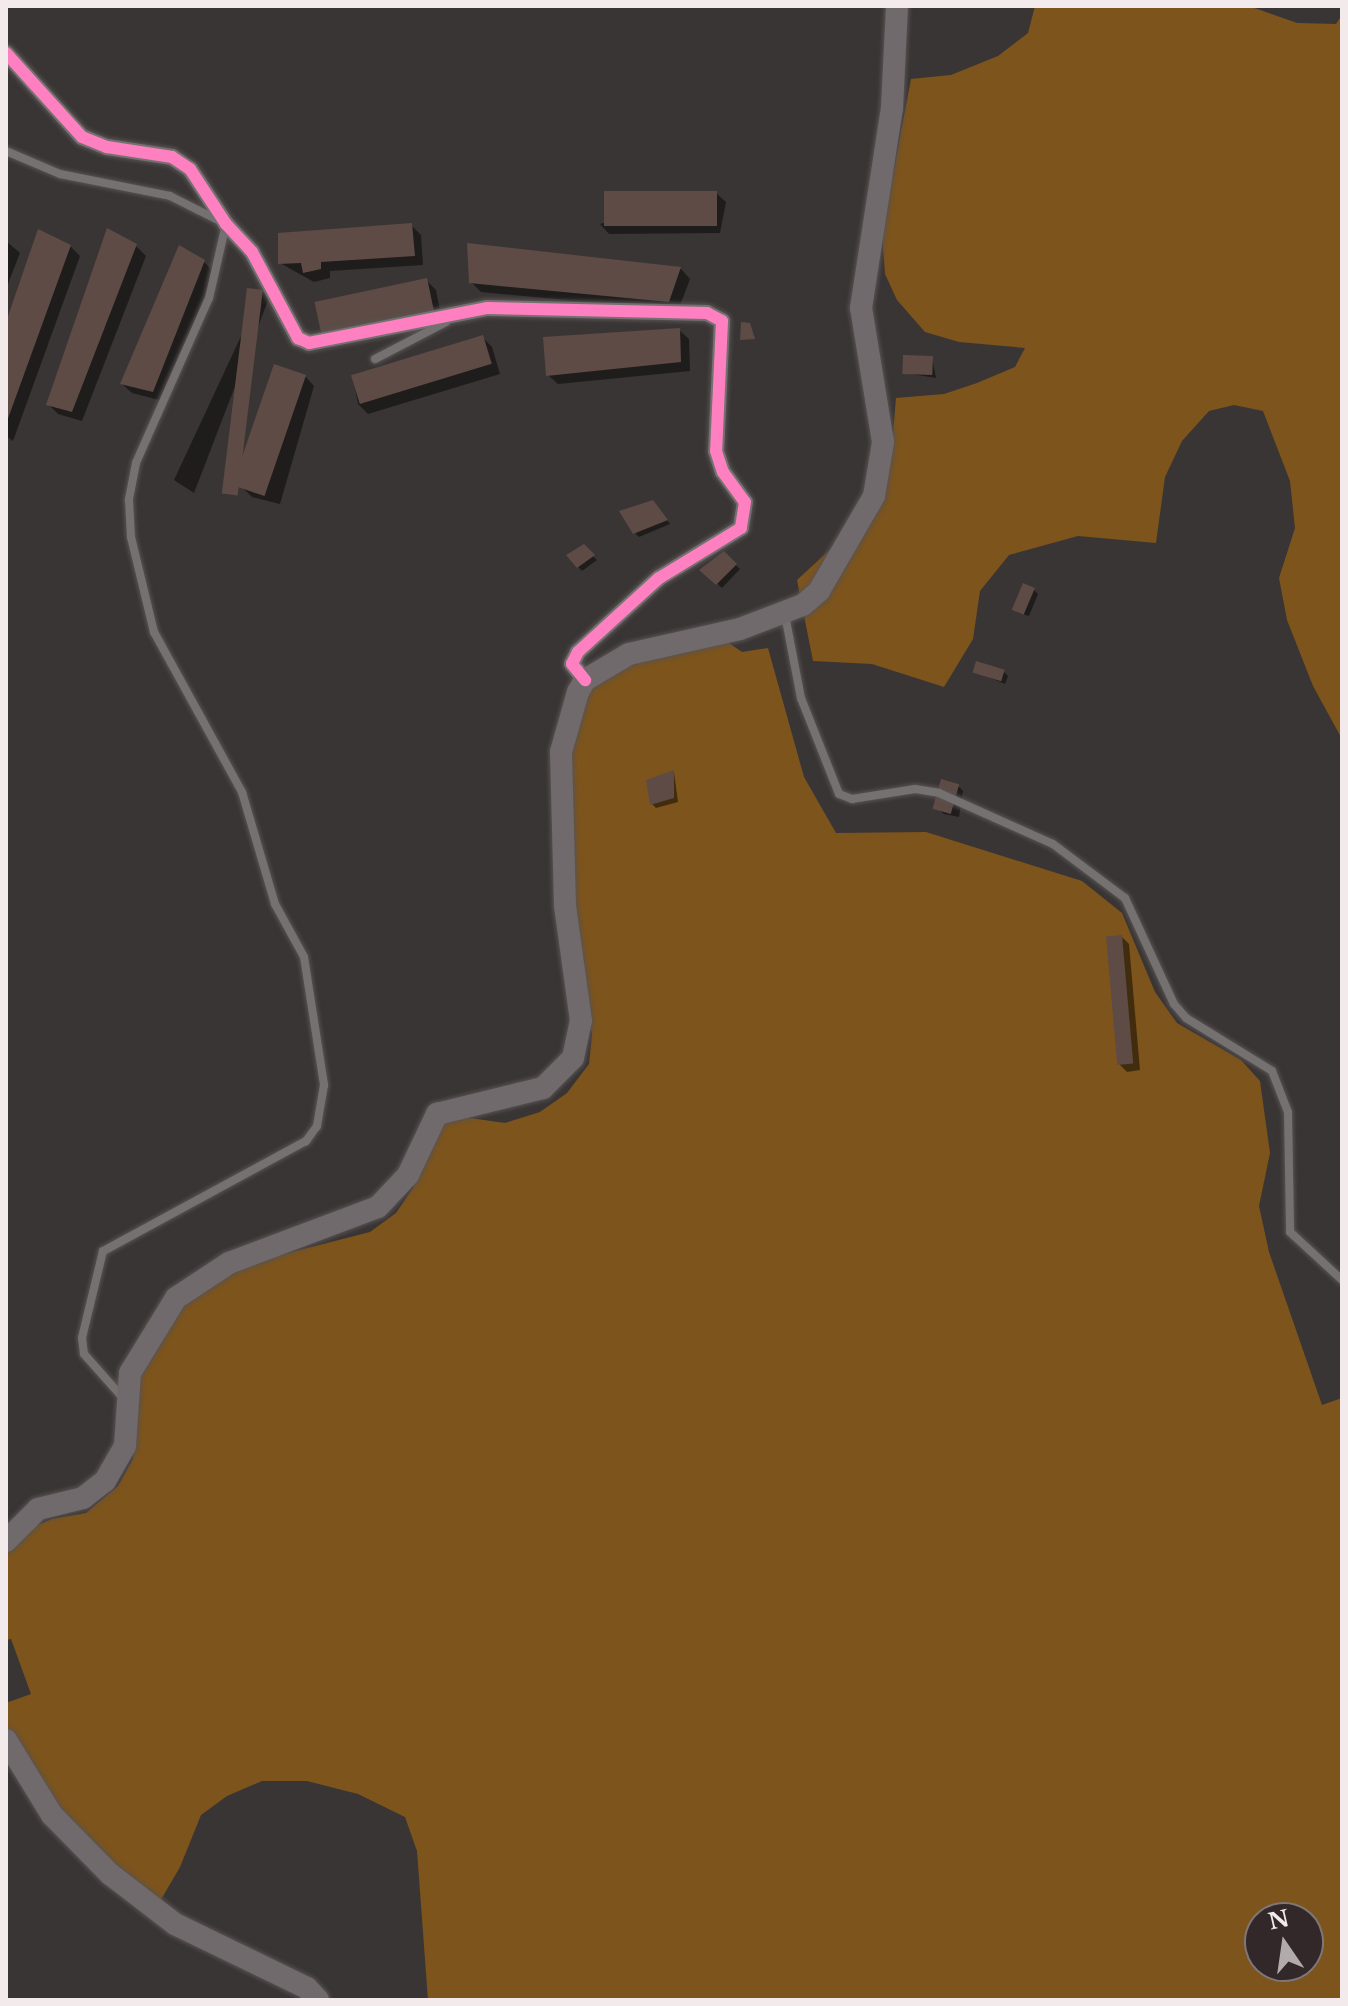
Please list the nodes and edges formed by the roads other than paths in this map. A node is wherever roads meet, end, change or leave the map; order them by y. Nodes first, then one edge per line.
1 (897, 6) edge
2 (6, 53) edge
3 (6, 151) edge
4 (226, 224) junction
5 (488, 308) junction
6 (375, 359) dead end
7 (785, 614) junction
8 (585, 680) junction
9 (1342, 1280) edge
10 (127, 1402) junction
11 (6, 1541) edge
12 (6, 1740) edge
13 (318, 2000) edge

1 - 7 main road
2 - 4 street
3 - 4 lane
4 - 5 street
4 - 10 lane
5 - 6 lane
5 - 8 street
7 - 8 main road
7 - 9 lane
8 - 10 main road
10 - 11 main road
12 - 13 main road

